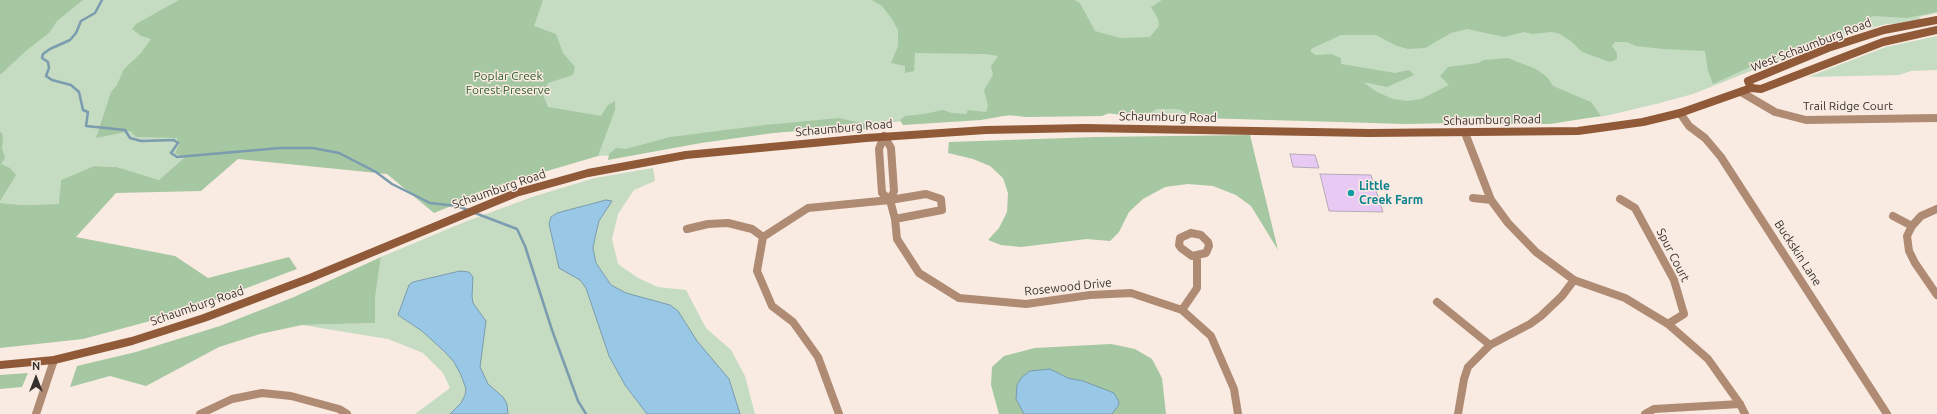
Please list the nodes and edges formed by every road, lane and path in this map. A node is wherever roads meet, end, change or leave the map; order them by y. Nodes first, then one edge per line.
1 (1937, 20) edge
2 (1937, 30) edge
3 (1751, 88) junction
4 (1741, 92) junction
5 (1720, 100) joint
6 (1680, 113) junction
7 (1937, 118) edge
8 (1466, 133) junction
9 (884, 136) junction
10 (1473, 198) dead end
11 (1620, 199) dead end
12 (890, 200) junction
13 (1491, 200) junction
14 (1937, 209) edge
15 (1893, 216) dead end
16 (895, 219) junction
17 (1912, 226) junction
18 (686, 229) dead end
19 (763, 237) junction
20 (1197, 256) dead end
21 (1574, 280) junction
22 (1937, 295) edge
23 (1437, 302) dead end
24 (1182, 310) junction
25 (1668, 324) junction
26 (1490, 345) junction
27 (54, 360) junction
28 (0, 365) edge
29 (1740, 404) junction
30 (36, 414) edge
31 (200, 414) edge
32 (347, 414) edge
33 (839, 414) edge
34 (1238, 414) edge
35 (1458, 414) edge
36 (1645, 414) edge
37 (1745, 414) edge
38 (1886, 414) edge

1 - 3 main road, West Schaumburg Road
2 - 3 main road, West Schaumburg Road
3 - 4 main road, West Schaumburg Road
4 - 5 main road, West Schaumburg Road
4 - 7 street, Trail Ridge Court
5 - 6 main road, Schaumburg Road
6 - 8 main road, Schaumburg Road
6 - 38 street, Buckskin Lane
8 - 9 main road, Schaumburg Road
8 - 13 street
9 - 12 street, Rosewood Drive
9 - 12 street, Rosewood Drive
9 - 27 main road, Schaumburg Road
10 - 13 street
11 - 25 street, Spur Court
12 - 16 street, Rosewood Drive
12 - 16 street
12 - 19 street
13 - 21 street
14 - 17 street
15 - 17 street
16 - 24 street, Rosewood Drive
17 - 22 street
18 - 19 street
19 - 33 street
20 - 24 street
21 - 25 street
21 - 26 street
23 - 26 street
24 - 34 street, Rosewood Drive
25 - 29 street
26 - 35 street
27 - 28 main road, Schaumburg Road
27 - 30 street
29 - 36 street
29 - 37 street
31 - 32 street

